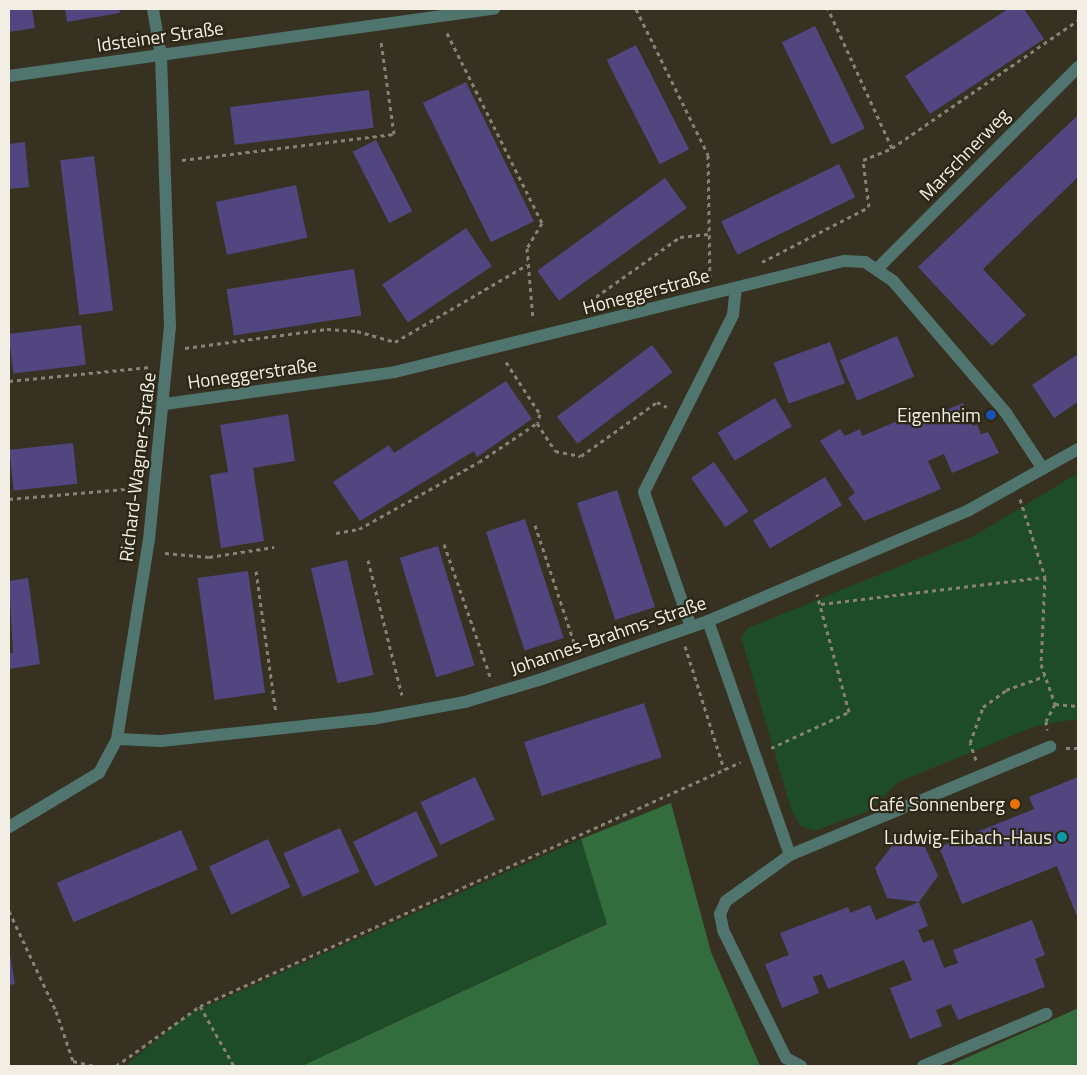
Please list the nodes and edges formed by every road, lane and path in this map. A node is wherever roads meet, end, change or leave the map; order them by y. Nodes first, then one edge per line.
1 (153, 9) edge
2 (494, 9) edge
3 (636, 9) edge
4 (828, 9) edge
5 (438, 17) junction
6 (1078, 20) edge
7 (378, 25) junction
8 (161, 55) junction
9 (1078, 67) edge
10 (9, 76) edge
11 (892, 148) junction
12 (166, 162) junction
13 (708, 234) junction
14 (528, 264) junction
15 (757, 264) dead end
16 (878, 268) junction
17 (736, 288) junction
18 (711, 293) junction
19 (576, 311) dead end
20 (536, 340) junction
21 (169, 350) junction
22 (497, 350) junction
23 (168, 365) junction
24 (9, 381) edge
25 (165, 404) junction
26 (682, 413) junction
27 (537, 423) junction
28 (1078, 449) edge
29 (1042, 469) junction
30 (1015, 484) junction
31 (155, 486) junction
32 (9, 499) edge
33 (535, 525) dead end
34 (336, 533) dead end
35 (444, 544) dead end
36 (274, 547) dead end
37 (147, 552) junction
38 (368, 560) dead end
39 (256, 570) dead end
40 (1045, 577) junction
41 (708, 621) junction
42 (686, 629) junction
43 (582, 665) junction
44 (1045, 676) junction
45 (496, 693) junction
46 (1055, 704) junction
47 (1078, 706) edge
48 (406, 713) junction
49 (278, 729) junction
50 (117, 739) junction
51 (1050, 747) joint
52 (754, 756) junction
53 (982, 776) junction
54 (9, 827) edge
55 (790, 855) junction
56 (9, 911) edge
57 (200, 1006) junction
58 (1046, 1014) dead end
59 (94, 1066) edge
60 (116, 1066) edge
61 (234, 1066) edge
62 (801, 1066) edge
63 (923, 1066) edge

1 - 8 street, Richard-Wagner-Straße
2 - 5 street, Idsteiner Straße
3 - 13 path
4 - 11 path
5 - 7 street, Idsteiner Straße
5 - 14 path
6 - 11 path
7 - 8 street, Idsteiner Straße
7 - 12 path
8 - 10 street, Idsteiner Straße
8 - 12 street, Richard-Wagner-Straße
9 - 16 street, Marschnerweg
11 - 15 path
12 - 21 street, Richard-Wagner-Straße
13 - 18 path
13 - 19 path
14 - 20 path
14 - 21 path
16 - 17 street, Honeggerstraße
16 - 29 street
17 - 18 street, Honeggerstraße
17 - 26 street
18 - 20 street, Honeggerstraße
20 - 22 street, Honeggerstraße
21 - 23 street, Richard-Wagner-Straße
22 - 25 street, Honeggerstraße
22 - 27 path
23 - 24 path
23 - 25 street, Richard-Wagner-Straße
25 - 31 street, Richard-Wagner-Straße
26 - 27 path
26 - 42 street
27 - 34 path
28 - 29 street, Johannes-Brahms-Straße
29 - 30 street, Johannes-Brahms-Straße
30 - 40 path
30 - 41 street, Johannes-Brahms-Straße
31 - 32 path
31 - 37 street, Richard-Wagner-Straße
33 - 43 path
35 - 45 path
36 - 37 path
37 - 50 street, Richard-Wagner-Straße
38 - 48 path
39 - 49 path
40 - 44 path
40 - 52 path
41 - 42 street, Johannes-Brahms-Straße
41 - 52 street
42 - 43 street, Johannes-Brahms-Straße
42 - 57 path
43 - 45 street, Johannes-Brahms-Straße
44 - 46 path
44 - 53 path
45 - 48 street, Johannes-Brahms-Straße
46 - 47 path
46 - 51 path
48 - 49 street, Johannes-Brahms-Straße
49 - 50 street, Johannes-Brahms-Straße
50 - 54 street, Richard-Wagner-Straße
51 - 53 street
52 - 55 street
53 - 55 street
55 - 62 street
56 - 59 path
57 - 60 path
57 - 61 path
58 - 63 street

